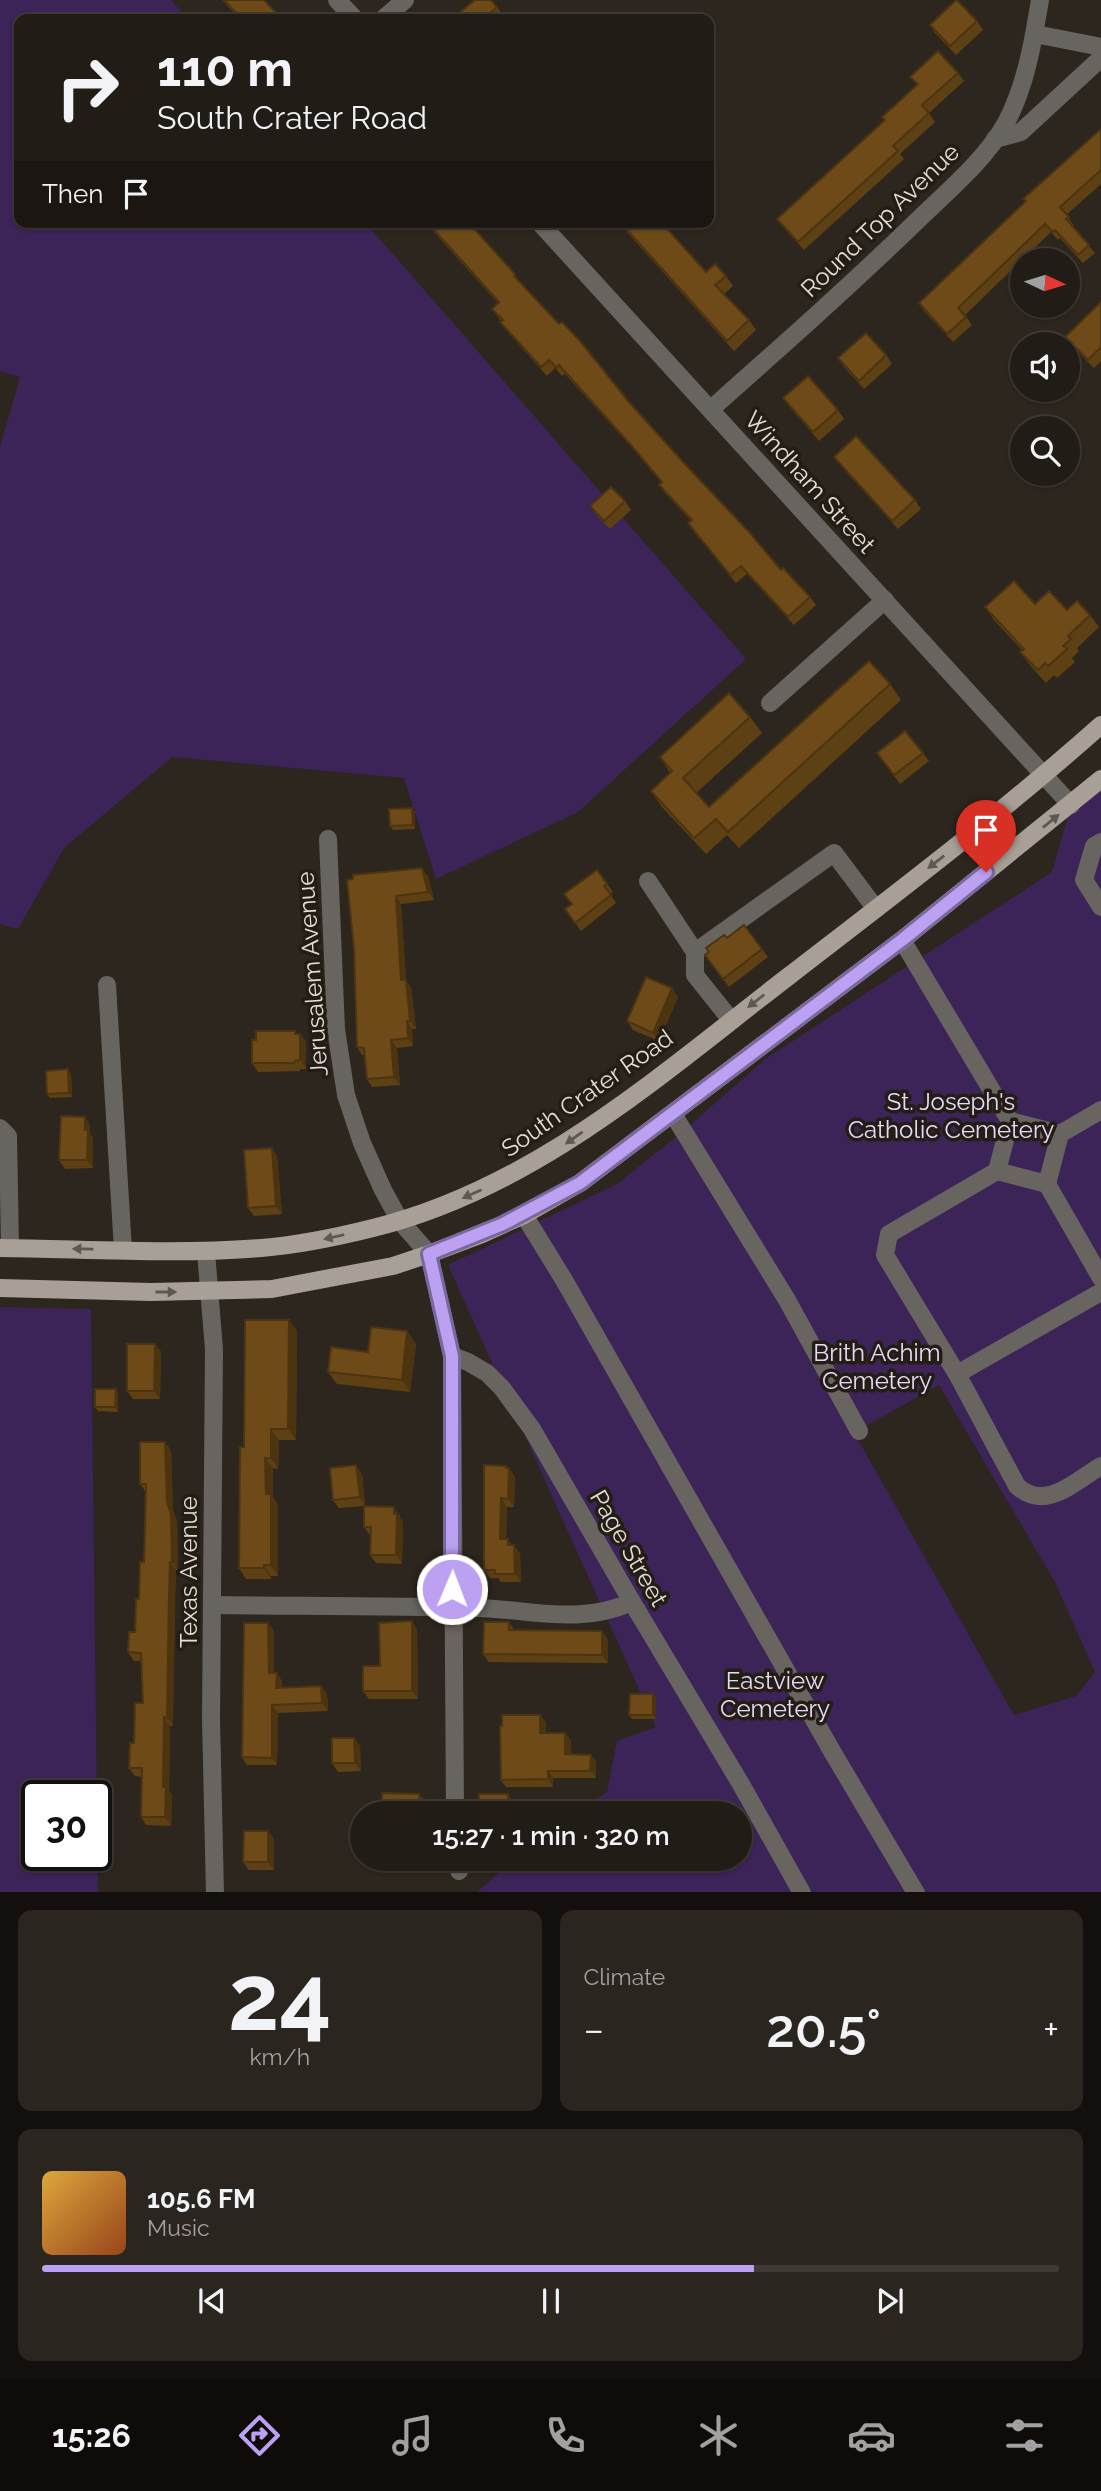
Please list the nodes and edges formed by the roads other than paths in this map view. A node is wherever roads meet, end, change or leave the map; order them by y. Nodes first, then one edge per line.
1 (337, 0) edge
2 (405, 0) edge
3 (1040, 0) edge
4 (350, 14) edge
5 (389, 14) edge
6 (1035, 34) junction
7 (1101, 47) edge
8 (1101, 58) edge
9 (995, 139) junction
10 (544, 228) edge
11 (710, 409) junction
12 (885, 600) junction
13 (770, 703) dead end
14 (1101, 724) edge
15 (1045, 775) junction
16 (1101, 779) edge
17 (1071, 805) junction
18 (328, 839) dead end
19 (1101, 842) edge
20 (648, 881) dead end
21 (1101, 907) edge
22 (876, 909) junction
23 (902, 940) junction
24 (695, 952) junction
25 (107, 985) dead end
26 (731, 1020) junction
27 (1101, 1110) edge
28 (673, 1114) junction
29 (1010, 1121) junction
30 (0, 1128) edge
31 (1060, 1134) junction
32 (997, 1171) junction
33 (4, 1181) edge
34 (1046, 1184) junction
35 (524, 1214) junction
36 (400, 1221) junction
37 (5, 1248) edge
38 (123, 1250) junction
39 (206, 1252) junction
40 (429, 1254) junction
41 (1101, 1278) edge
42 (0, 1288) edge
43 (211, 1291) junction
44 (1101, 1292) edge
45 (452, 1356) junction
46 (957, 1374) junction
47 (859, 1430) dead end
48 (1101, 1466) edge
49 (632, 1602) junction
50 (212, 1605) junction
51 (452, 1608) junction
52 (455, 1801) edge
53 (215, 1892) edge
54 (802, 1892) edge
55 (916, 1892) edge

1 - 4 street
2 - 5 street
3 - 6 street, Round Top Avenue
6 - 7 street
6 - 9 street, Round Top Avenue
8 - 9 street
9 - 11 street, Round Top Avenue
10 - 11 street, Windham Street
11 - 12 street, Windham Street
12 - 13 street
12 - 15 street, Windham Street
14 - 15 main road, South Crater Road
15 - 17 street, Windham Street
15 -> 22 main road, South Crater Road
16 - 17 main road
23 -> 17 main road
18 - 36 street, Jerusalem Avenue
19 - 21 street
20 - 24 street
22 - 24 street
22 -> 26 main road, South Crater Road
23 - 28 main road
23 - 29 street
24 - 26 street
25 - 38 street
26 -> 36 main road, South Crater Road
27 - 31 street
28 - 35 main road
28 - 47 street
29 - 31 street
29 - 32 street
30 - 33 street
31 - 34 street
32 - 34 street
32 - 46 street
33 - 37 street
34 - 41 street
35 - 40 main road
35 - 55 street
36 -> 39 main road, South Crater Road
36 - 40 street, Jerusalem Avenue
38 -> 37 main road, South Crater Road
38 - 39 main road, South Crater Road
39 - 43 street, Texas Avenue
40 - 43 main road
40 - 45 street
42 -> 43 main road
43 - 50 street, Texas Avenue
44 - 46 street
45 - 49 street, Page Street
45 - 51 street
46 - 48 street
49 - 51 street
49 - 54 street, Page Street
50 - 51 street
50 - 53 street, Texas Avenue
51 - 52 street

